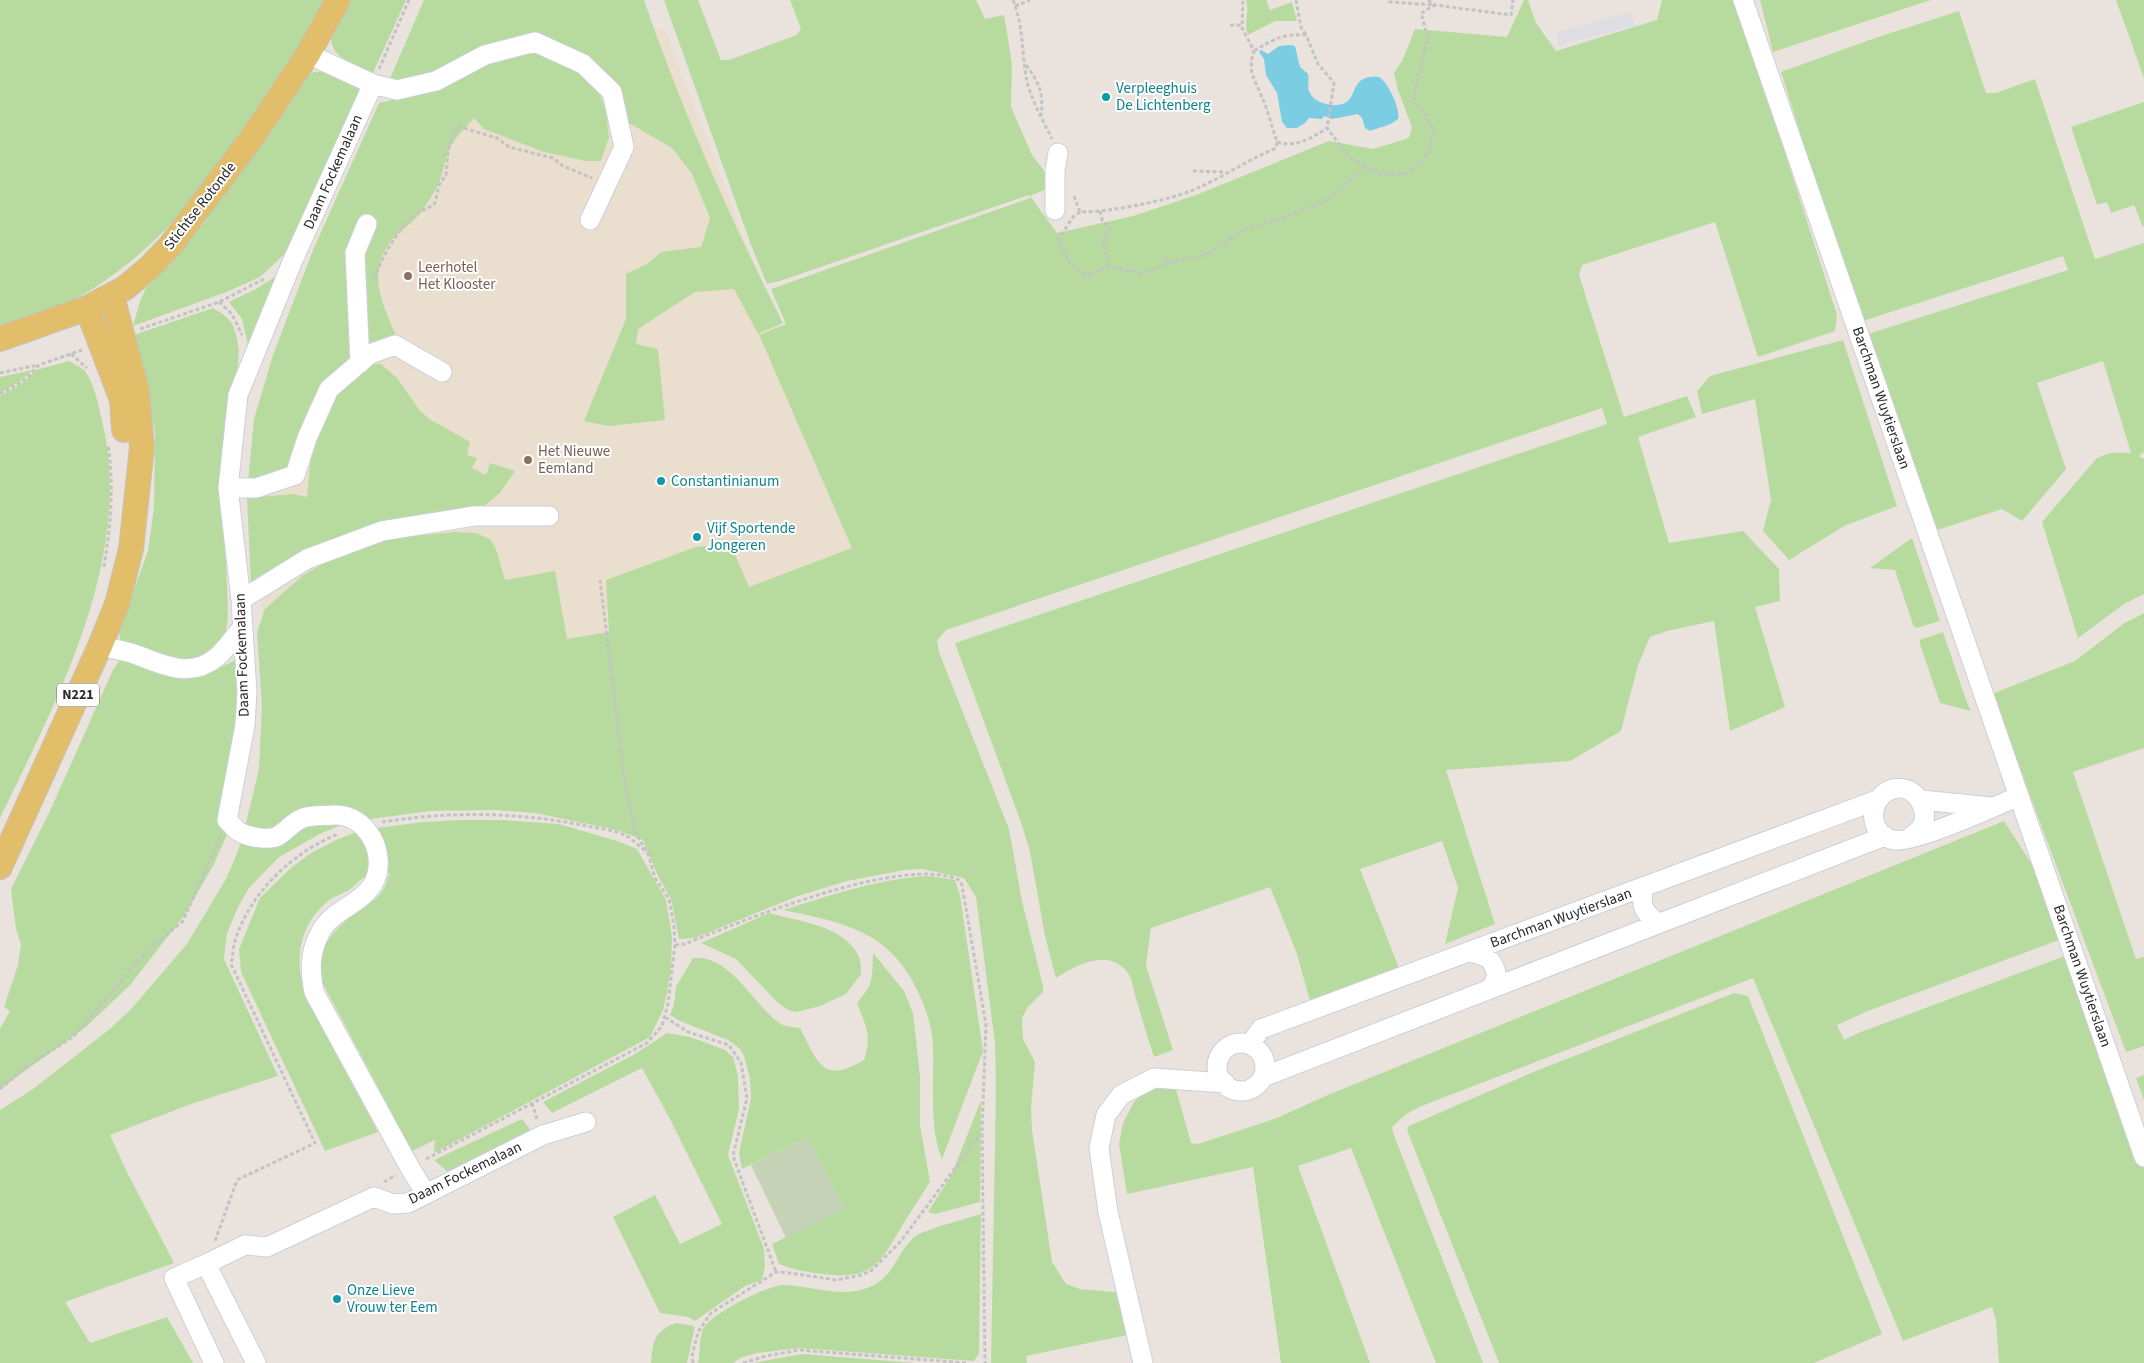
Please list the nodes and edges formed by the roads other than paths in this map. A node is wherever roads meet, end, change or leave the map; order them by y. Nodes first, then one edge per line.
1 (338, 0) edge
2 (1744, 0) edge
3 (308, 54) junction
4 (373, 84) junction
5 (1058, 153) road end
6 (1055, 210) dead end
7 (590, 220) dead end
8 (367, 224) dead end
9 (112, 296) junction
10 (87, 308) junction
11 (0, 339) edge
12 (360, 363) junction
13 (442, 372) dead end
14 (228, 488) junction
15 (549, 516) dead end
16 (135, 517) junction
17 (241, 600) junction
18 (242, 628) junction
19 (100, 646) junction
20 (2019, 796) junction
21 (1877, 800) junction
22 (1921, 800) junction
23 (1993, 808) junction
24 (1886, 836) junction
25 (1909, 838) junction
26 (0, 867) edge
27 (1644, 887) junction
28 (1658, 923) junction
29 (1469, 952) junction
30 (1491, 988) junction
31 (1250, 1044) junction
32 (1263, 1077) junction
33 (1224, 1083) junction
34 (586, 1122) dead end
35 (2144, 1157) edge
36 (426, 1194) junction
37 (206, 1264) junction
38 (214, 1363) edge
39 (256, 1363) edge
40 (1143, 1363) edge

1 - 3 main road, Stichtse Rotonde
2 - 20 street, Barchman Wuytierslaan
3 - 4 street
3 - 9 main road, Stichtse Rotonde
4 - 7 street
4 - 14 street, Daam Fockemalaan
5 - 6 street
8 - 12 street
9 - 10 main road, Stichtse Rotonde
9 - 16 main road, N221
10 - 11 main road, Stichtse Rotonde
10 - 16 main road, N221
12 - 13 street
12 - 14 street
14 - 17 street, Daam Fockemalaan
15 - 17 street
16 - 19 main road, N221
17 - 18 street, Daam Fockemalaan
18 - 19 street
18 - 36 street, Daam Fockemalaan
19 - 26 main road, N221
20 - 23 street
20 - 35 street, Barchman Wuytierslaan
21 - 22 street, Barchman Wuytierslaan
21 - 24 street
21 - 27 street, Barchman Wuytierslaan
22 - 23 street, Barchman Wuytierslaan
22 - 25 street
23 - 25 street
24 - 25 street
24 - 28 street
27 - 28 street
27 - 29 street, Barchman Wuytierslaan
28 - 30 street
29 - 30 street
29 - 31 street, Barchman Wuytierslaan
30 - 32 street
31 - 32 street
31 - 33 street
32 - 33 street
33 - 40 street
34 - 36 street, Daam Fockemalaan
36 - 37 street, Daam Fockemalaan
37 - 38 street
37 - 39 street

